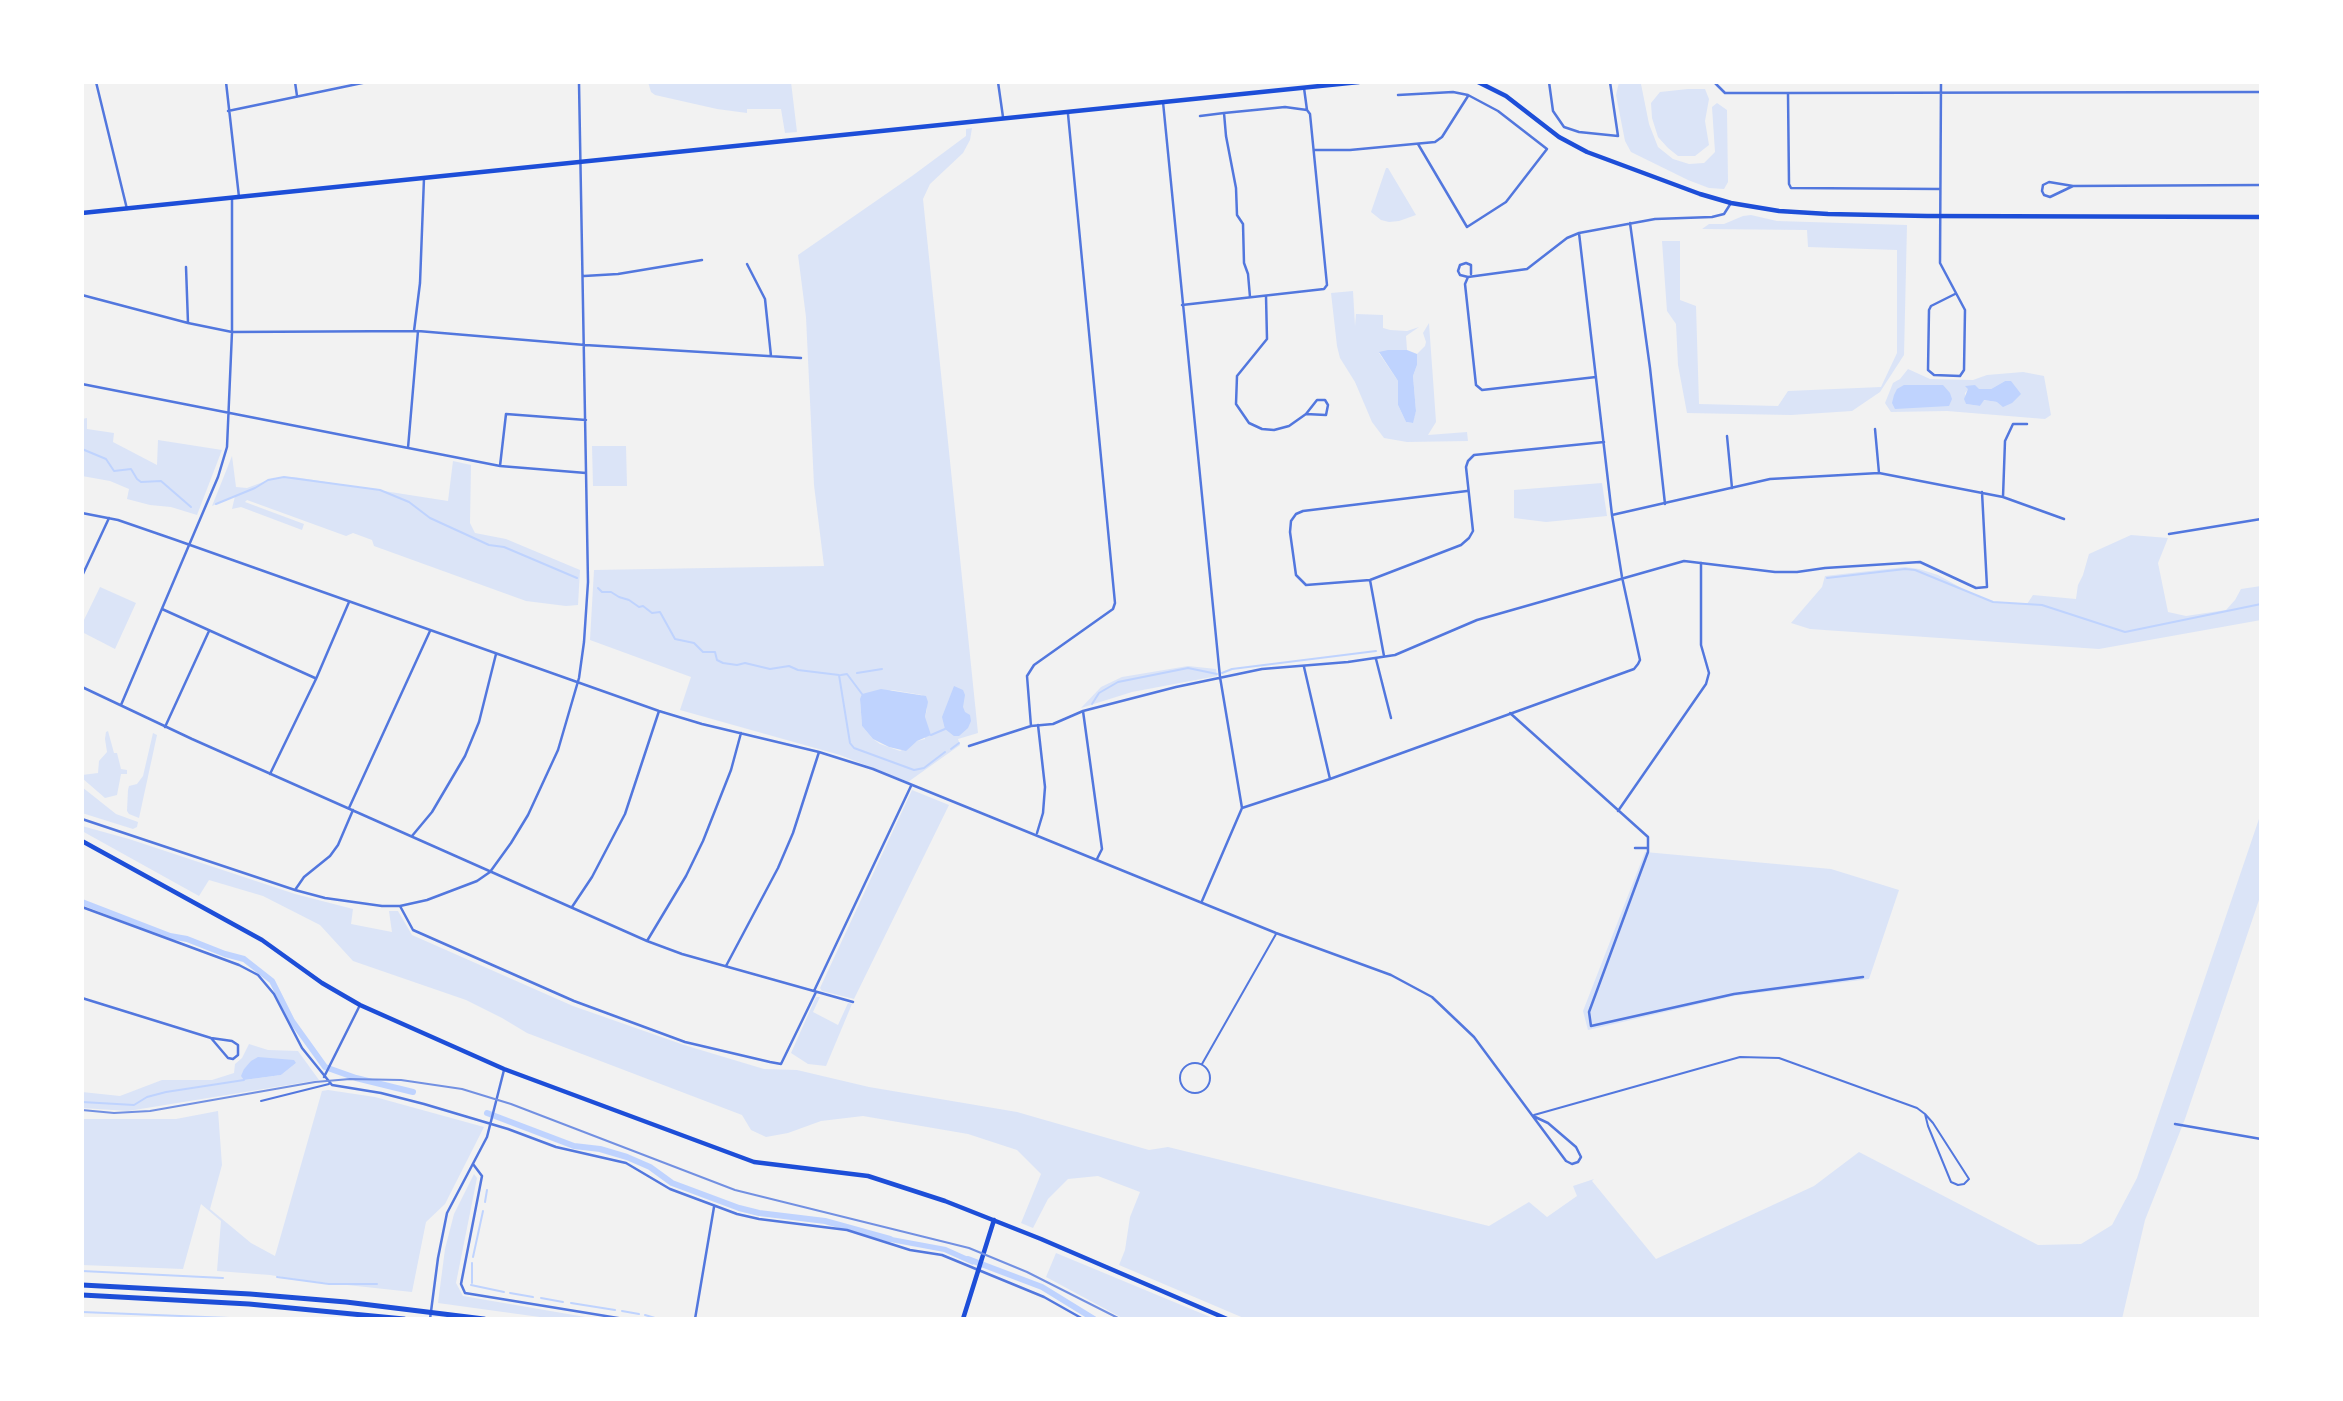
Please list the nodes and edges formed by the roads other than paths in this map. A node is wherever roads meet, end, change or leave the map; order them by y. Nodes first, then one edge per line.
1 (96, 82) edge
2 (226, 82) edge
3 (295, 82) edge
4 (367, 82) edge
5 (574, 82) edge
6 (998, 82) edge
7 (1359, 82) edge
8 (1478, 82) edge
9 (1549, 82) edge
10 (1610, 82) edge
11 (1714, 82) edge
12 (1941, 82) edge
13 (581, 83) edge
14 (1304, 88) junction
15 (1941, 92) junction
16 (2261, 92) edge
17 (1788, 93) junction
18 (1398, 95) dead end
19 (1468, 95) junction
20 (298, 97) junction
21 (1163, 102) junction
22 (1307, 110) junction
23 (228, 111) junction
24 (1068, 112) junction
25 (1224, 113) junction
26 (1200, 116) dead end
27 (1003, 118) junction
28 (1418, 144) junction
29 (1314, 150) junction
30 (582, 162) junction
31 (424, 178) junction
32 (2261, 185) edge
33 (2073, 186) junction
34 (1940, 189) junction
35 (239, 197) junction
36 (232, 198) junction
37 (1731, 203) junction
38 (127, 209) junction
39 (82, 213) edge
40 (1940, 216) junction
41 (2261, 217) edge
42 (1630, 223) junction
43 (1579, 233) junction
44 (702, 260) dead end
45 (747, 264) dead end
46 (186, 267) dead end
47 (584, 276) junction
48 (1955, 294) junction
49 (82, 295) edge
50 (1266, 296) junction
51 (1250, 298) junction
52 (1182, 305) junction
53 (188, 323) junction
54 (416, 331) junction
55 (232, 332) junction
56 (585, 345) junction
57 (771, 356) junction
58 (801, 358) dead end
59 (1596, 377) junction
60 (82, 384) edge
61 (230, 413) junction
62 (1306, 414) junction
63 (586, 420) junction
64 (2027, 424) dead end
65 (1875, 429) dead end
66 (1727, 436) dead end
67 (1604, 442) junction
68 (408, 448) junction
69 (500, 466) junction
70 (586, 473) junction
71 (1879, 473) junction
72 (1732, 488) junction
73 (1467, 491) junction
74 (1982, 492) junction
75 (2003, 497) junction
76 (1665, 504) junction
77 (82, 513) edge
78 (1612, 515) junction
79 (109, 518) junction
80 (2064, 519) dead end
81 (2261, 519) edge
82 (2169, 534) dead end
83 (189, 545) junction
84 (1701, 563) junction
85 (82, 576) edge
86 (1622, 577) junction
87 (1370, 580) junction
88 (349, 602) junction
89 (162, 610) junction
90 (209, 631) junction
91 (430, 631) junction
92 (496, 654) junction
93 (1384, 658) junction
94 (1376, 659) junction
95 (1304, 667) junction
96 (1220, 677) junction
97 (316, 678) junction
98 (578, 682) junction
99 (82, 687) edge
100 (121, 706) junction
101 (659, 711) junction
102 (1083, 711) junction
103 (1510, 713) junction
104 (1391, 718) dead end
105 (1038, 725) junction
106 (1031, 726) junction
107 (164, 727) junction
108 (741, 733) junction
109 (968, 746) dead end
110 (819, 752) junction
111 (270, 774) junction
112 (1330, 779) junction
113 (912, 784) junction
114 (1242, 808) junction
115 (351, 809) junction
116 (1618, 811) junction
117 (82, 819) edge
118 (1036, 834) junction
119 (412, 836) junction
120 (82, 841) edge
121 (1635, 848) dead end
122 (1648, 848) junction
123 (1097, 859) junction
124 (490, 872) junction
125 (295, 890) junction
126 (1201, 903) junction
127 (400, 906) junction
128 (82, 907) edge
129 (572, 907) junction
130 (1276, 933) junction
131 (647, 941) junction
132 (726, 966) junction
133 (1863, 977) dead end
134 (815, 992) junction
135 (82, 998) edge
136 (853, 1002) dead end
137 (360, 1005) junction
138 (211, 1038) junction
139 (1202, 1064) junction
140 (504, 1069) junction
141 (324, 1077) junction
142 (330, 1084) junction
143 (261, 1101) dead end
144 (1926, 1114) junction
145 (1533, 1116) junction
146 (492, 1123) junction
147 (2175, 1124) dead end
148 (2261, 1139) edge
149 (473, 1164) junction
150 (715, 1207) junction
151 (994, 1220) junction
152 (980, 1267) junction
153 (82, 1285) edge
154 (82, 1295) edge
155 (404, 1319) edge
156 (430, 1319) edge
157 (484, 1319) edge
158 (624, 1319) edge
159 (695, 1319) edge
160 (963, 1319) edge
161 (1083, 1319) edge
162 (1227, 1319) edge

1 - 38 street
2 - 23 street
3 - 20 street
4 - 20 street
5 - 13 street
6 - 27 street
7 - 14 main road
8 - 37 main road
9 - 10 street
11 - 17 street
12 - 15 street
13 - 30 street
14 - 21 main road
14 - 22 street
15 - 16 street
15 - 17 street
15 - 34 street
17 - 34 street
18 - 19 street
19 - 28 street
19 - 28 street
20 - 23 street
21 - 24 main road
21 - 52 street
22 - 25 street
22 - 29 street
23 - 35 street
24 - 27 main road
24 - 106 street
25 - 26 street
25 - 51 street
27 - 30 main road
28 - 29 street
29 - 50 street
30 - 31 main road
30 - 47 street
31 - 35 main road
31 - 54 street
32 - 33 street
33 - 33 street
34 - 40 street
35 - 36 main road
36 - 38 main road
36 - 55 street
37 - 40 main road
37 - 42 street
38 - 39 main road
40 - 41 main road
40 - 48 street
42 - 43 street
42 - 76 street
43 - 59 street
43 - 59 street
44 - 47 street
45 - 57 street
46 - 53 street
47 - 56 street
48 - 48 street
49 - 53 street
50 - 51 street
50 - 62 street
51 - 52 street
52 - 96 street
53 - 55 street
54 - 55 street
54 - 56 street
54 - 68 street
55 - 61 street
56 - 57 street
56 - 63 street
57 - 58 street
59 - 67 street
60 - 61 street
61 - 68 street
61 - 83 street
62 - 62 street
63 - 69 street
63 - 70 street
64 - 75 street
65 - 71 street
66 - 72 street
67 - 73 street
67 - 78 street
68 - 69 street
69 - 70 street
70 - 98 street
71 - 72 street
71 - 74 street
72 - 76 street
73 - 87 street
73 - 87 street
74 - 75 street
74 - 84 street
75 - 80 street
76 - 78 street
77 - 79 street
78 - 86 street
79 - 83 street
79 - 85 street
81 - 82 street
83 - 88 street
83 - 89 street
84 - 86 street
84 - 116 street
86 - 93 street
86 - 103 street
87 - 93 street
88 - 91 street
88 - 97 street
89 - 90 street
89 - 100 street
90 - 97 street
90 - 107 street
91 - 92 street
91 - 115 street
92 - 98 street
92 - 119 street
93 - 94 street
94 - 95 street
94 - 104 street
95 - 96 street
95 - 112 street
96 - 102 street
96 - 114 street
97 - 111 street
98 - 101 street
98 - 124 street
99 - 100 street
100 - 107 street
101 - 108 street
101 - 129 street
102 - 105 street
102 - 123 street
103 - 112 street
103 - 116 street
105 - 106 street
105 - 118 street
106 - 109 street
107 - 111 street
108 - 110 street
108 - 131 street
110 - 113 street
110 - 132 street
111 - 115 street
112 - 114 street
113 - 118 street
113 - 134 street
114 - 126 street
115 - 119 street
115 - 125 street
116 - 122 street
117 - 125 street
118 - 123 street
119 - 124 street
120 - 137 main road
121 - 122 street
122 - 133 street
123 - 126 street
124 - 127 street
124 - 129 street
125 - 127 street
126 - 130 street
127 - 134 street
128 - 141 street
129 - 131 street
130 - 139 lane
130 - 145 street
131 - 132 street
132 - 134 street
134 - 136 street
135 - 138 street
137 - 140 main road
137 - 141 street
138 - 138 street
139 - 139 lane
140 - 146 street
140 - 151 main road
141 - 142 street
142 - 143 lane
142 - 146 street
144 - 144 lane
144 - 145 lane
145 - 145 street
146 - 149 street
146 - 150 street
147 - 148 street
149 - 156 street
149 - 158 street
150 - 152 street
150 - 159 street
151 - 152 main road
151 - 162 main road
152 - 160 main road
152 - 161 street
153 - 157 highway
154 - 155 highway

